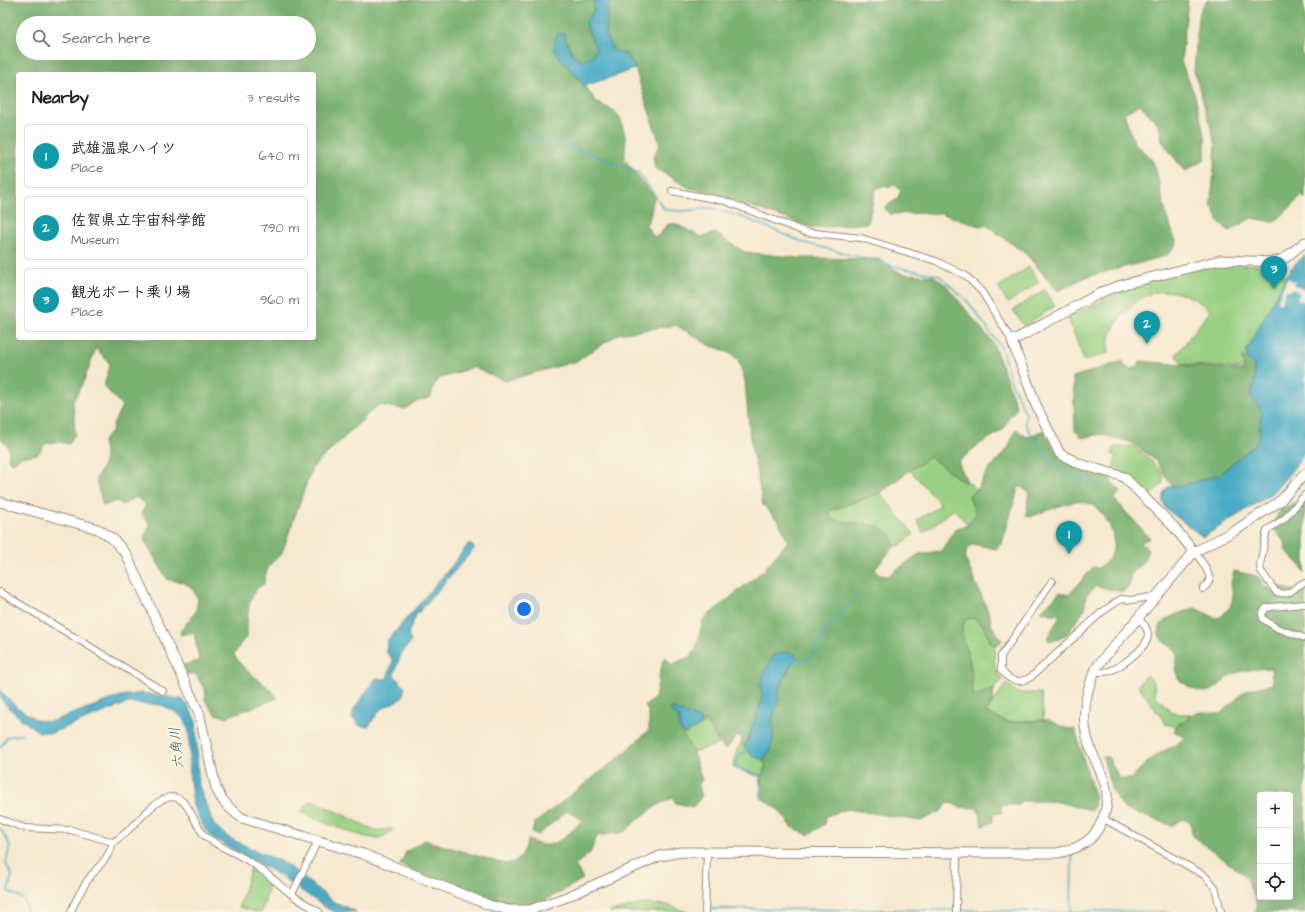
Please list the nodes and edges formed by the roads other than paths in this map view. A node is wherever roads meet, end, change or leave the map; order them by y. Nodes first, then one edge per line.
1 (672, 191) dead end
2 (1305, 242) edge
3 (1012, 341) junction
4 (1305, 474) edge
5 (1305, 495) edge
6 (0, 502) edge
7 (1194, 552) junction
8 (1052, 581) dead end
9 (1305, 583) edge
10 (1203, 589) dead end
11 (0, 592) edge
12 (1159, 595) junction
13 (1305, 604) edge
14 (1139, 619) junction
15 (1305, 638) edge
16 (1095, 672) junction
17 (163, 691) dead end
18 (0, 819) edge
19 (1104, 819) junction
20 (318, 841) junction
21 (113, 842) junction
22 (707, 852) junction
23 (957, 852) junction
24 (293, 892) junction
25 (956, 910) edge
26 (71, 912) edge
27 (319, 912) edge
28 (705, 912) edge
29 (1221, 912) edge

1 - 3 street
2 - 3 street
3 - 7 street
4 - 7 street
5 - 9 street
6 - 20 street
7 - 10 street
7 - 12 street
8 - 12 street
11 - 17 street
12 - 14 street
13 - 15 street
14 - 16 street
14 - 16 street
16 - 19 street
18 - 21 street
19 - 23 street
19 - 29 street
20 - 22 street
20 - 24 street
21 - 24 street
21 - 26 street
22 - 23 street
22 - 28 street
23 - 25 street
24 - 27 street

